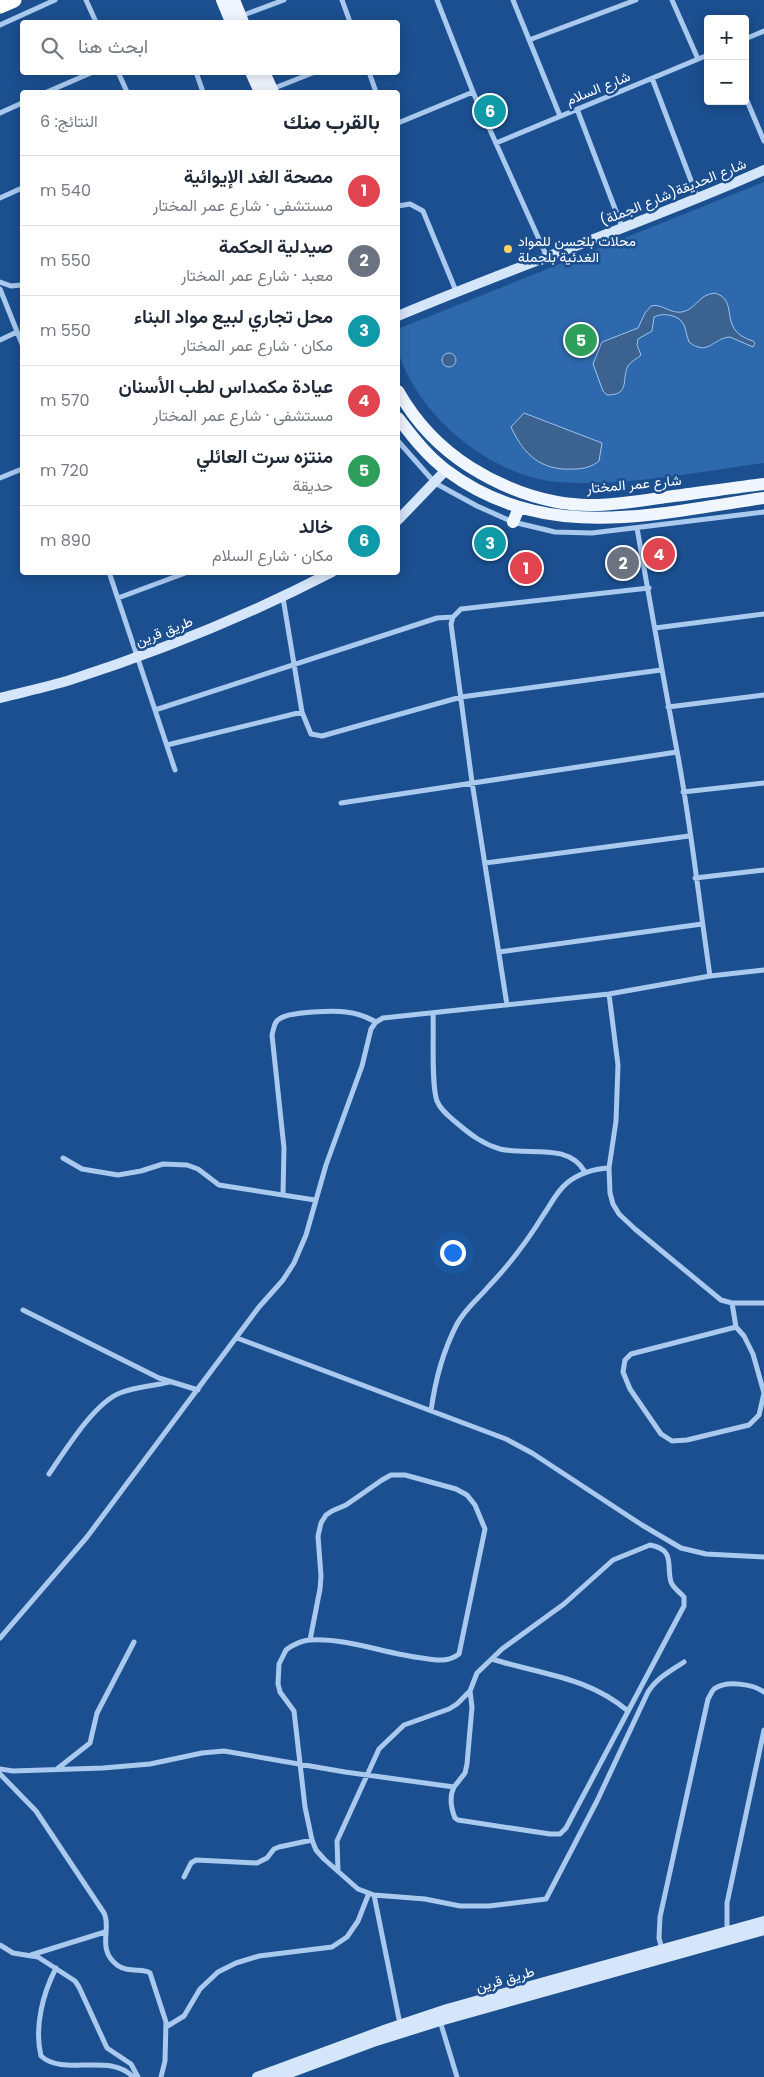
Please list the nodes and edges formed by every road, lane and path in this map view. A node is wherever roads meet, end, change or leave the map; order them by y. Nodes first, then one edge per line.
1 (14, 0) edge
2 (55, 0) edge
3 (86, 0) edge
4 (222, 0) edge
5 (234, 0) edge
6 (284, 0) edge
7 (342, 0) edge
8 (513, 0) edge
9 (636, 0) edge
10 (672, 0) edge
11 (439, 1) edge
12 (0, 6) edge
13 (95, 20) edge
14 (238, 20) edge
15 (349, 20) edge
16 (0, 24) edge
17 (764, 31) edge
18 (749, 37) edge
19 (529, 40) junction
20 (704, 57) edge
21 (698, 59) junction
22 (86, 75) edge
23 (119, 75) edge
24 (197, 75) edge
25 (255, 75) edge
26 (265, 75) edge
27 (308, 75) edge
28 (370, 75) edge
29 (652, 78) junction
30 (52, 90) edge
31 (126, 90) edge
32 (202, 90) edge
33 (267, 90) edge
34 (268, 90) edge
35 (270, 90) edge
36 (375, 90) edge
37 (473, 92) junction
38 (20, 105) edge
39 (749, 105) edge
40 (577, 109) junction
41 (0, 113) edge
42 (560, 116) junction
43 (400, 122) edge
44 (764, 141) edge
45 (496, 144) junction
46 (764, 170) edge
47 (20, 189) edge
48 (0, 198) edge
49 (698, 199) junction
50 (400, 206) edge
51 (622, 227) junction
52 (546, 257) junction
53 (0, 282) edge
54 (20, 285) edge
55 (0, 289) edge
56 (456, 291) junction
57 (400, 315) edge
58 (17, 332) junction
59 (20, 339) edge
60 (0, 340) edge
61 (400, 395) edge
62 (400, 421) edge
63 (400, 443) edge
64 (446, 470) junction
65 (20, 471) edge
66 (0, 478) edge
67 (435, 483) junction
68 (764, 484) edge
69 (764, 498) edge
70 (519, 508) junction
71 (764, 512) edge
72 (400, 518) edge
73 (513, 522) junction
74 (637, 528) junction
75 (110, 575) edge
76 (179, 575) edge
77 (326, 575) edge
78 (649, 588) junction
79 (118, 598) junction
80 (284, 598) junction
81 (764, 614) edge
82 (453, 617) junction
83 (655, 628) junction
84 (138, 656) junction
85 (294, 665) junction
86 (661, 670) junction
87 (764, 695) edge
88 (461, 697) junction
89 (0, 698) edge
90 (668, 707) junction
91 (155, 710) junction
92 (302, 712) junction
93 (167, 745) junction
94 (677, 752) junction
95 (175, 770) dead end
96 (472, 782) junction
97 (764, 783) edge
98 (683, 792) junction
99 (341, 803) dead end
100 (689, 836) junction
101 (485, 863) junction
102 (764, 870) edge
103 (695, 878) junction
104 (702, 924) junction
105 (499, 952) junction
106 (764, 970) edge
107 (710, 976) junction
108 (609, 994) junction
109 (507, 1005) junction
110 (433, 1013) junction
111 (376, 1022) junction
112 (63, 1158) dead end
113 (609, 1168) junction
114 (585, 1172) junction
115 (283, 1194) junction
116 (315, 1200) junction
117 (732, 1303) junction
118 (764, 1303) edge
119 (23, 1310) dead end
120 (736, 1327) junction
121 (237, 1338) junction
122 (170, 1382) junction
123 (198, 1390) junction
124 (431, 1411) junction
125 (49, 1474) dead end
126 (764, 1557) edge
127 (0, 1638) edge
128 (310, 1640) junction
129 (134, 1642) dead end
130 (492, 1659) junction
131 (684, 1662) dead end
132 (470, 1691) junction
133 (764, 1692) edge
134 (628, 1711) junction
135 (764, 1730) edge
136 (301, 1765) junction
137 (0, 1769) edge
138 (57, 1770) junction
139 (0, 1774) edge
140 (368, 1776) junction
141 (454, 1787) junction
142 (312, 1840) junction
143 (338, 1871) junction
144 (184, 1877) dead end
145 (371, 1894) junction
146 (764, 1921) edge
147 (764, 1930) edge
148 (727, 1931) junction
149 (104, 1932) junction
150 (0, 1945) edge
151 (662, 1949) junction
152 (31, 1955) junction
153 (56, 1968) junction
154 (440, 2021) junction
155 (400, 2024) junction
156 (166, 2027) junction
157 (133, 2077) edge
158 (138, 2077) edge
159 (161, 2077) edge
160 (257, 2077) edge
161 (279, 2077) edge
162 (457, 2077) edge

1 - 12 highway
2 - 16 street
3 - 13 street
4 - 14 main road
5 - 14 main road
6 - 14 street
7 - 15 street
8 - 19 street
9 - 19 street
10 - 21 street
11 - 37 street
17 - 18 street
19 - 42 street
20 - 21 street, شارع السلام
21 - 29 street, شارع السلام
22 - 30 street
23 - 31 street
24 - 32 street
25 - 33 main road
26 - 34 main road
27 - 35 street
28 - 36 street
29 - 40 street, شارع السلام
29 - 49 street
37 - 43 street
37 - 45 street
38 - 41 street
39 - 44 street
40 - 42 street, شارع السلام
40 - 51 street
42 - 45 street, شارع السلام
45 - 52 street
46 - 49 street, شارع الحديقة(شارع الجملة)
47 - 48 street
49 - 51 street, شارع الحديقة(شارع الجملة)
50 - 56 street
51 - 52 street, شارع الحديقة(شارع الجملة)
52 - 56 street, شارع الحديقة(شارع الجملة)
53 - 54 street
55 - 58 street
56 - 57 street, شارع الحديقة(شارع الجملة)
58 - 59 street
58 - 60 street
61 - 68 main road, شارع عمر المختار
62 - 64 main road
63 - 67 street
64 - 67 street
64 - 70 main road
65 - 66 street
67 - 72 street
67 - 73 street
69 - 70 main road
70 - 73 main road
71 - 74 street
73 - 74 street
74 - 78 street
75 - 79 street
76 - 79 street
77 - 80 street, طريق قرين
78 - 82 street
78 - 83 street
79 - 84 street
80 - 84 street, طريق قرين
80 - 85 street
81 - 83 street
82 - 85 street
82 - 88 street
83 - 86 street
84 - 89 street, طريق قرين
84 - 91 street
85 - 91 street
85 - 92 street
86 - 88 street
86 - 90 street
87 - 90 street
88 - 92 street
88 - 96 street
90 - 94 street
91 - 93 street
92 - 93 street
93 - 95 street
94 - 96 street
94 - 98 street
96 - 99 street
96 - 101 street
97 - 98 street
98 - 100 street
100 - 101 street
100 - 103 street
101 - 105 street
102 - 103 street
103 - 104 street
104 - 105 street
104 - 107 street
105 - 109 street
106 - 107 street
107 - 108 street
108 - 109 street
108 - 113 street
109 - 110 street
110 - 111 street
110 - 114 street
111 - 115 street
111 - 116 street
112 - 115 street
113 - 114 street
113 - 117 street
114 - 124 street
115 - 116 street
116 - 121 street
117 - 118 street
117 - 120 street
119 - 122 street
120 - 120 street
121 - 123 street
121 - 124 street
122 - 123 street
122 - 125 street
123 - 127 street
124 - 126 street
128 - 128 street
128 - 136 street
129 - 138 street
130 - 132 street
130 - 134 street
130 - 134 street
131 - 145 street
132 - 140 street
132 - 141 street
133 - 151 street
134 - 141 street
135 - 148 street
136 - 138 street
136 - 140 street
136 - 142 street
137 - 138 street
139 - 149 street
140 - 141 street
140 - 143 street
142 - 143 street
142 - 144 street
143 - 145 street
145 - 155 street
145 - 156 street
146 - 148 street, طريق قرين
147 - 154 street, طريق قرين
148 - 151 street, طريق قرين
149 - 152 street
149 - 156 street
150 - 152 street
151 - 155 street, طريق قرين
152 - 153 street
153 - 157 street
153 - 158 street
154 - 161 street, طريق قرين
154 - 162 street
155 - 160 street, طريق قرين
156 - 159 street

